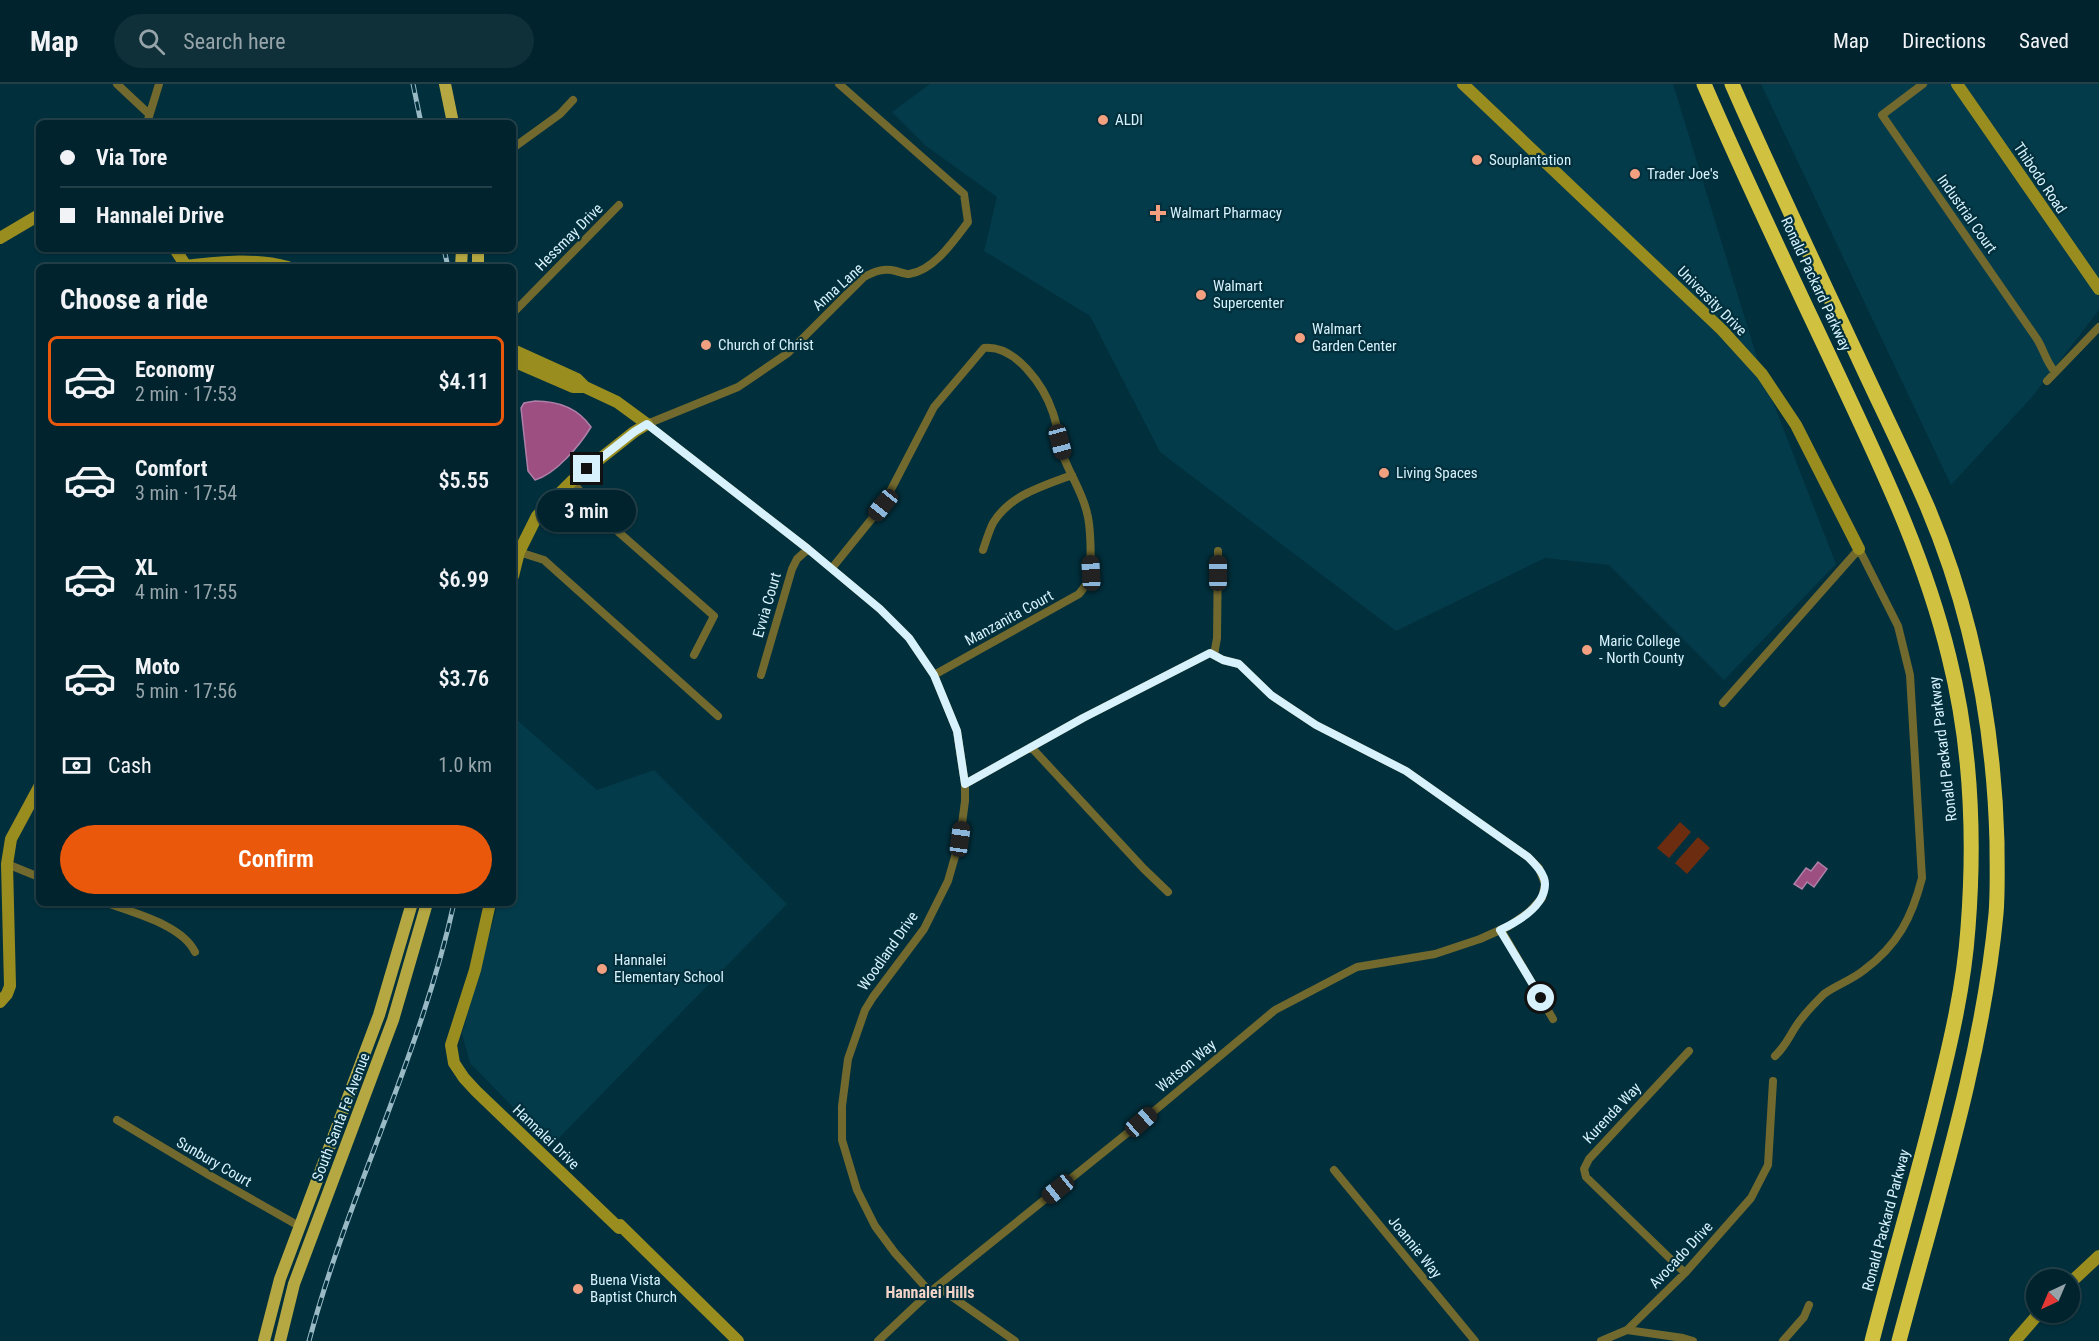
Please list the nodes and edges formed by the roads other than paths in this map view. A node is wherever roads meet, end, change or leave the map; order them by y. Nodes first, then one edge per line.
1 (117, 84) edge
2 (159, 84) edge
3 (445, 84) edge
4 (839, 84) edge
5 (1463, 84) edge
6 (1704, 84) edge
7 (1732, 84) edge
8 (1923, 84) edge
9 (1957, 84) edge
10 (573, 100) dead end
11 (148, 119) edge
12 (452, 120) edge
13 (516, 146) edge
14 (619, 205) dead end
15 (36, 217) edge
16 (0, 238) edge
17 (210, 264) edge
18 (271, 264) edge
19 (2099, 289) edge
20 (516, 310) edge
21 (2099, 327) edge
22 (516, 351) edge
23 (516, 362) edge
24 (2055, 372) junction
25 (2047, 381) dead end
26 (585, 387) junction
27 (647, 424) junction
28 (1072, 475) junction
29 (572, 481) junction
30 (808, 549) junction
31 (1859, 549) junction
32 (983, 550) dead end
33 (1218, 551) dead end
34 (519, 552) junction
35 (516, 564) edge
36 (832, 568) junction
37 (694, 655) dead end
38 (1214, 656) junction
39 (761, 675) dead end
40 (934, 675) junction
41 (1723, 703) dead end
42 (718, 716) dead end
43 (1031, 747) junction
44 (965, 784) junction
45 (36, 793) edge
46 (7, 864) junction
47 (36, 876) edge
48 (1168, 892) dead end
49 (114, 906) edge
50 (411, 906) edge
51 (426, 906) edge
52 (489, 906) edge
53 (1500, 930) junction
54 (195, 952) dead end
55 (0, 1002) edge
56 (1553, 1019) dead end
57 (1689, 1051) dead end
58 (1775, 1056) dead end
59 (1773, 1081) dead end
60 (117, 1120) dead end
61 (1334, 1170) dead end
62 (299, 1226) junction
63 (2099, 1256) edge
64 (1685, 1273) junction
65 (2080, 1274) edge
66 (930, 1292) junction
67 (1809, 1305) dead end
68 (2031, 1323) edge
69 (1627, 1330) junction
70 (264, 1341) edge
71 (280, 1341) edge
72 (738, 1341) edge
73 (878, 1341) edge
74 (1015, 1341) edge
75 (1475, 1341) edge
76 (1601, 1341) edge
77 (1693, 1341) edge
78 (1783, 1341) edge
79 (1872, 1341) edge
80 (1899, 1341) edge
81 (2015, 1341) edge

1 - 11 street
2 - 11 street
3 - 12 main road
4 - 27 street, Anna Lane
5 - 31 street, University Drive
6 - 79 highway, Ronald Packard Parkway
7 - 80 highway, Ronald Packard Parkway
8 - 24 street, Industrial Court
9 - 19 street, Thibodo Road
10 - 13 street
14 - 20 street, Hessmay Drive
15 - 16 street
17 - 18 street
21 - 24 street
22 - 26 street, Woodland Drive
23 - 26 street, Woodland Drive
24 - 25 street
26 - 27 street, Woodland Drive
27 - 29 street
27 - 30 street, Woodland Drive
28 - 32 street
28 - 36 street, Manzanita Court
28 - 40 street, Manzanita Court
29 - 34 street
29 - 37 street
30 - 36 street, Woodland Drive
30 - 39 street, Evvia Court
31 - 41 street
31 - 58 street, University Drive
33 - 38 street
34 - 35 street
34 - 42 street
36 - 40 street, Woodland Drive
38 - 43 street
38 - 53 street, Watson Way
40 - 44 street, Woodland Drive
43 - 44 street
43 - 48 street
44 - 66 street, Woodland Drive
45 - 46 street
46 - 47 street
46 - 55 street
49 - 54 street
50 - 62 main road, South Santa Fe Avenue
51 - 71 main road, South Santa Fe Avenue
52 - 72 street, Hannalei Drive
53 - 56 street
53 - 66 street, Watson Way
57 - 64 street, Kurenda Way
59 - 64 street, Avocado Drive
60 - 62 street, Sunbury Court
61 - 75 street, Joannie Way
62 - 70 main road, South Santa Fe Avenue
63 - 65 street
64 - 69 street, Avocado Drive
66 - 73 street, Watson Way
66 - 74 street
67 - 78 street
68 - 81 street
69 - 76 street, Avocado Drive
69 - 77 street

